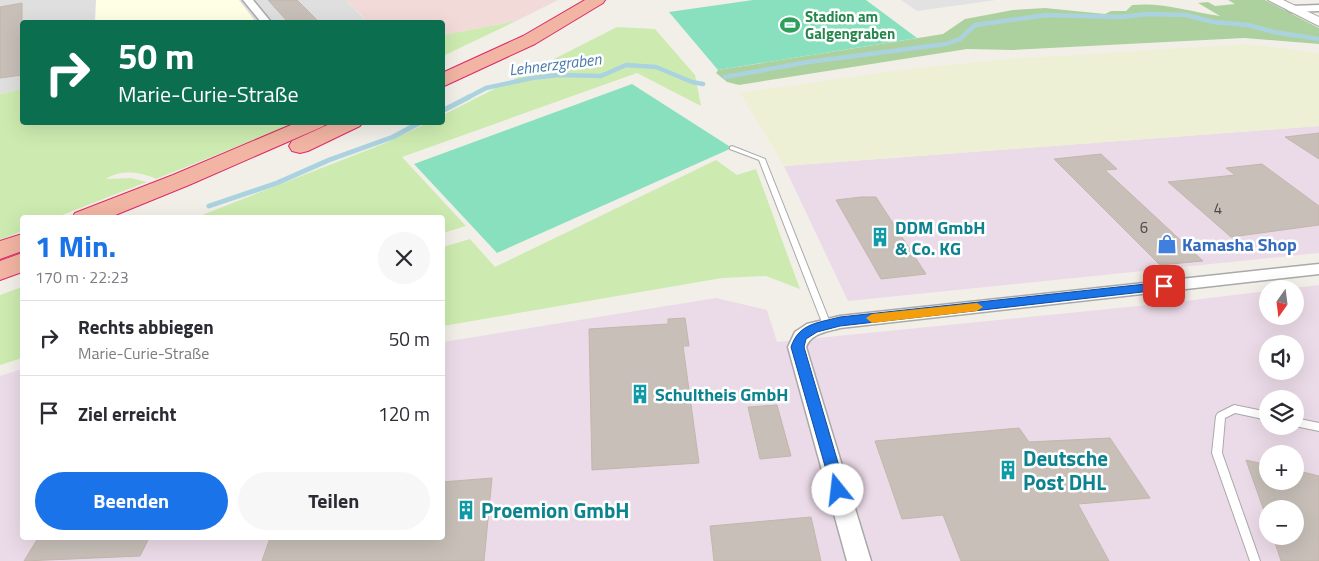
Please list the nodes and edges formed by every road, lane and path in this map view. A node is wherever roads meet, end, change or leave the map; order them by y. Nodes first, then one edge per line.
1 (248, 0) edge
2 (597, 0) edge
3 (612, 0) edge
4 (1274, 0) edge
5 (573, 8) edge
6 (1319, 8) edge
7 (1291, 9) junction
8 (264, 20) edge
9 (1319, 22) edge
10 (445, 65) edge
11 (445, 80) edge
12 (311, 125) edge
13 (345, 125) edge
14 (732, 148) dead end
15 (188, 186) junction
16 (90, 215) edge
17 (138, 215) edge
18 (20, 243) edge
19 (0, 250) edge
20 (20, 263) edge
21 (1319, 269) edge
22 (0, 271) edge
23 (827, 325) junction
24 (1259, 414) edge
25 (1304, 424) edge
26 (1319, 427) edge
27 (859, 561) edge
28 (1255, 561) edge

1 - 8 street
2 - 5 highway
3 - 5 highway
4 - 7 street
5 - 10 highway
5 - 11 highway
6 - 7 street
7 - 9 street
12 - 15 highway
13 - 15 highway
14 - 23 lane
15 - 16 highway
15 - 17 highway
18 - 19 highway
20 - 22 highway
21 - 23 street
23 - 27 street
24 - 28 lane
25 - 26 lane

